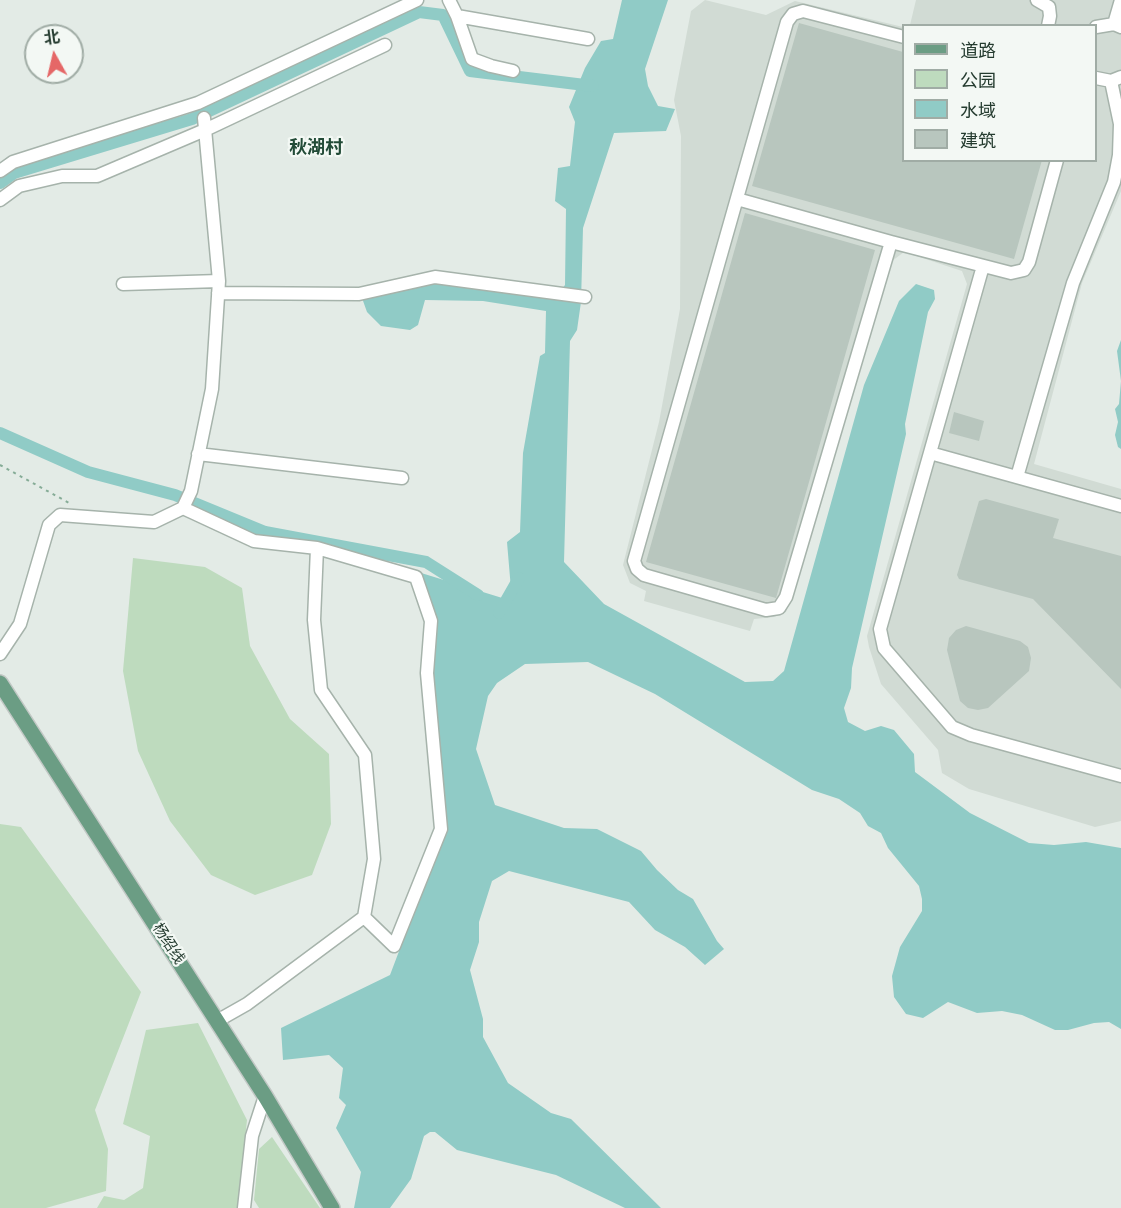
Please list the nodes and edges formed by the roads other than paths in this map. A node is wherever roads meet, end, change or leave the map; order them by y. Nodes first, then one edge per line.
1 (417, 0) edge
2 (449, 0) edge
3 (1037, 0) edge
4 (1121, 0) edge
5 (457, 16) junction
6 (1048, 24) edge
7 (1097, 26) edge
8 (1118, 26) edge
9 (902, 37) edge
10 (588, 39) dead end
11 (385, 45) dead end
12 (513, 71) dead end
13 (1097, 78) edge
14 (1116, 79) edge
15 (204, 124) junction
16 (1056, 162) edge
17 (0, 171) edge
18 (737, 199) junction
19 (0, 200) edge
20 (891, 242) junction
21 (983, 266) junction
22 (123, 284) dead end
23 (218, 287) junction
24 (585, 297) dead end
25 (930, 453) junction
26 (198, 454) junction
27 (1017, 477) junction
28 (402, 478) dead end
29 (1121, 506) edge
30 (183, 508) junction
31 (317, 548) junction
32 (0, 654) edge
33 (0, 683) edge
34 (1121, 776) edge
35 (364, 917) junction
36 (217, 1021) junction
37 (265, 1096) junction
38 (244, 1208) edge
39 (332, 1208) edge

1 - 17 street
2 - 5 street
3 - 6 street
4 - 8 street
5 - 10 street
5 - 12 street
7 - 8 street
9 - 18 street
11 - 15 street
13 - 14 street
14 - 27 street
15 - 19 street
15 - 23 street
16 - 21 street
18 - 20 street
18 - 20 street
20 - 21 street
21 - 25 street
22 - 23 street
23 - 24 street
23 - 26 street
25 - 27 street
25 - 34 street
26 - 28 street
26 - 30 street
27 - 29 street
30 - 31 street
30 - 32 street
31 - 35 street
31 - 35 street
33 - 36 main road, 杨绍线
35 - 36 street
36 - 37 main road, 杨绍线
37 - 38 street
37 - 39 main road, 杨绍线

